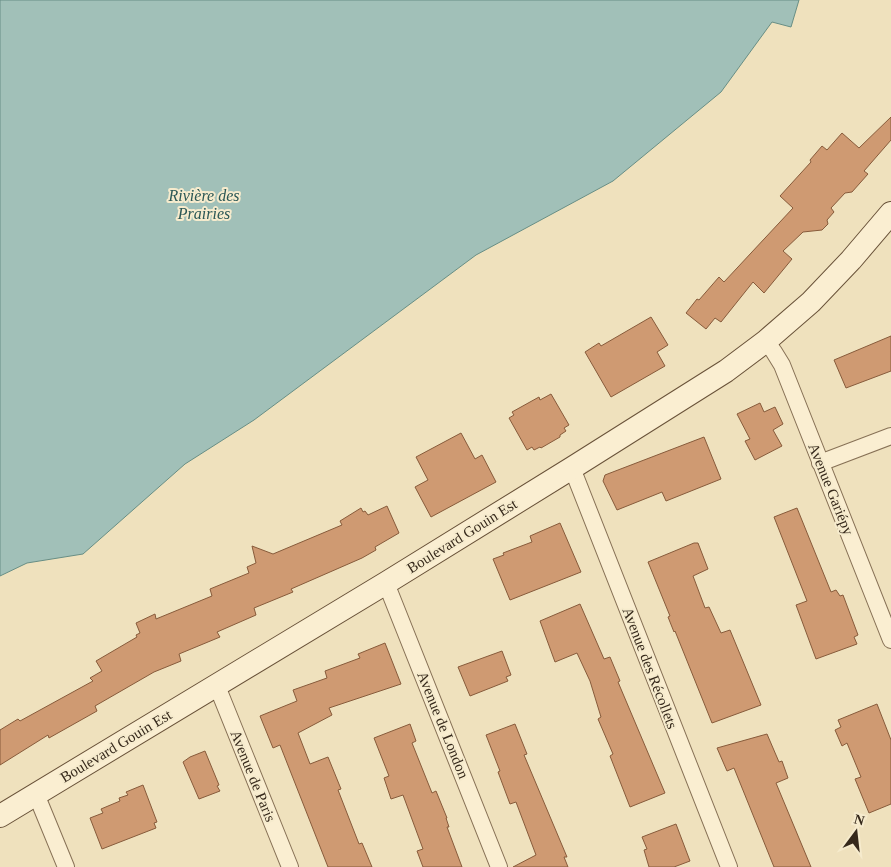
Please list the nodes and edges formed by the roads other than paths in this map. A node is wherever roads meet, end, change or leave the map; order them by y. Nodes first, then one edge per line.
1 (891, 213) edge
2 (766, 341) junction
3 (891, 436) edge
4 (820, 463) junction
5 (572, 468) junction
6 (386, 582) junction
7 (891, 640) edge
8 (217, 686) junction
9 (36, 794) junction
10 (0, 816) edge
11 (66, 867) edge
12 (290, 867) edge
13 (499, 867) edge
14 (729, 867) edge

1 - 2 street, Boulevard Gouin Est
2 - 4 street, Avenue Gariépy
2 - 5 street, Boulevard Gouin Est
3 - 4 street
4 - 7 street, Avenue Gariépy
5 - 6 street, Boulevard Gouin Est
5 - 14 street, Avenue des Récollets
6 - 8 street, Boulevard Gouin Est
6 - 13 street, Avenue de London
8 - 9 street, Boulevard Gouin Est
8 - 12 street, Avenue de Paris
9 - 10 street, Boulevard Gouin Est
9 - 11 street

